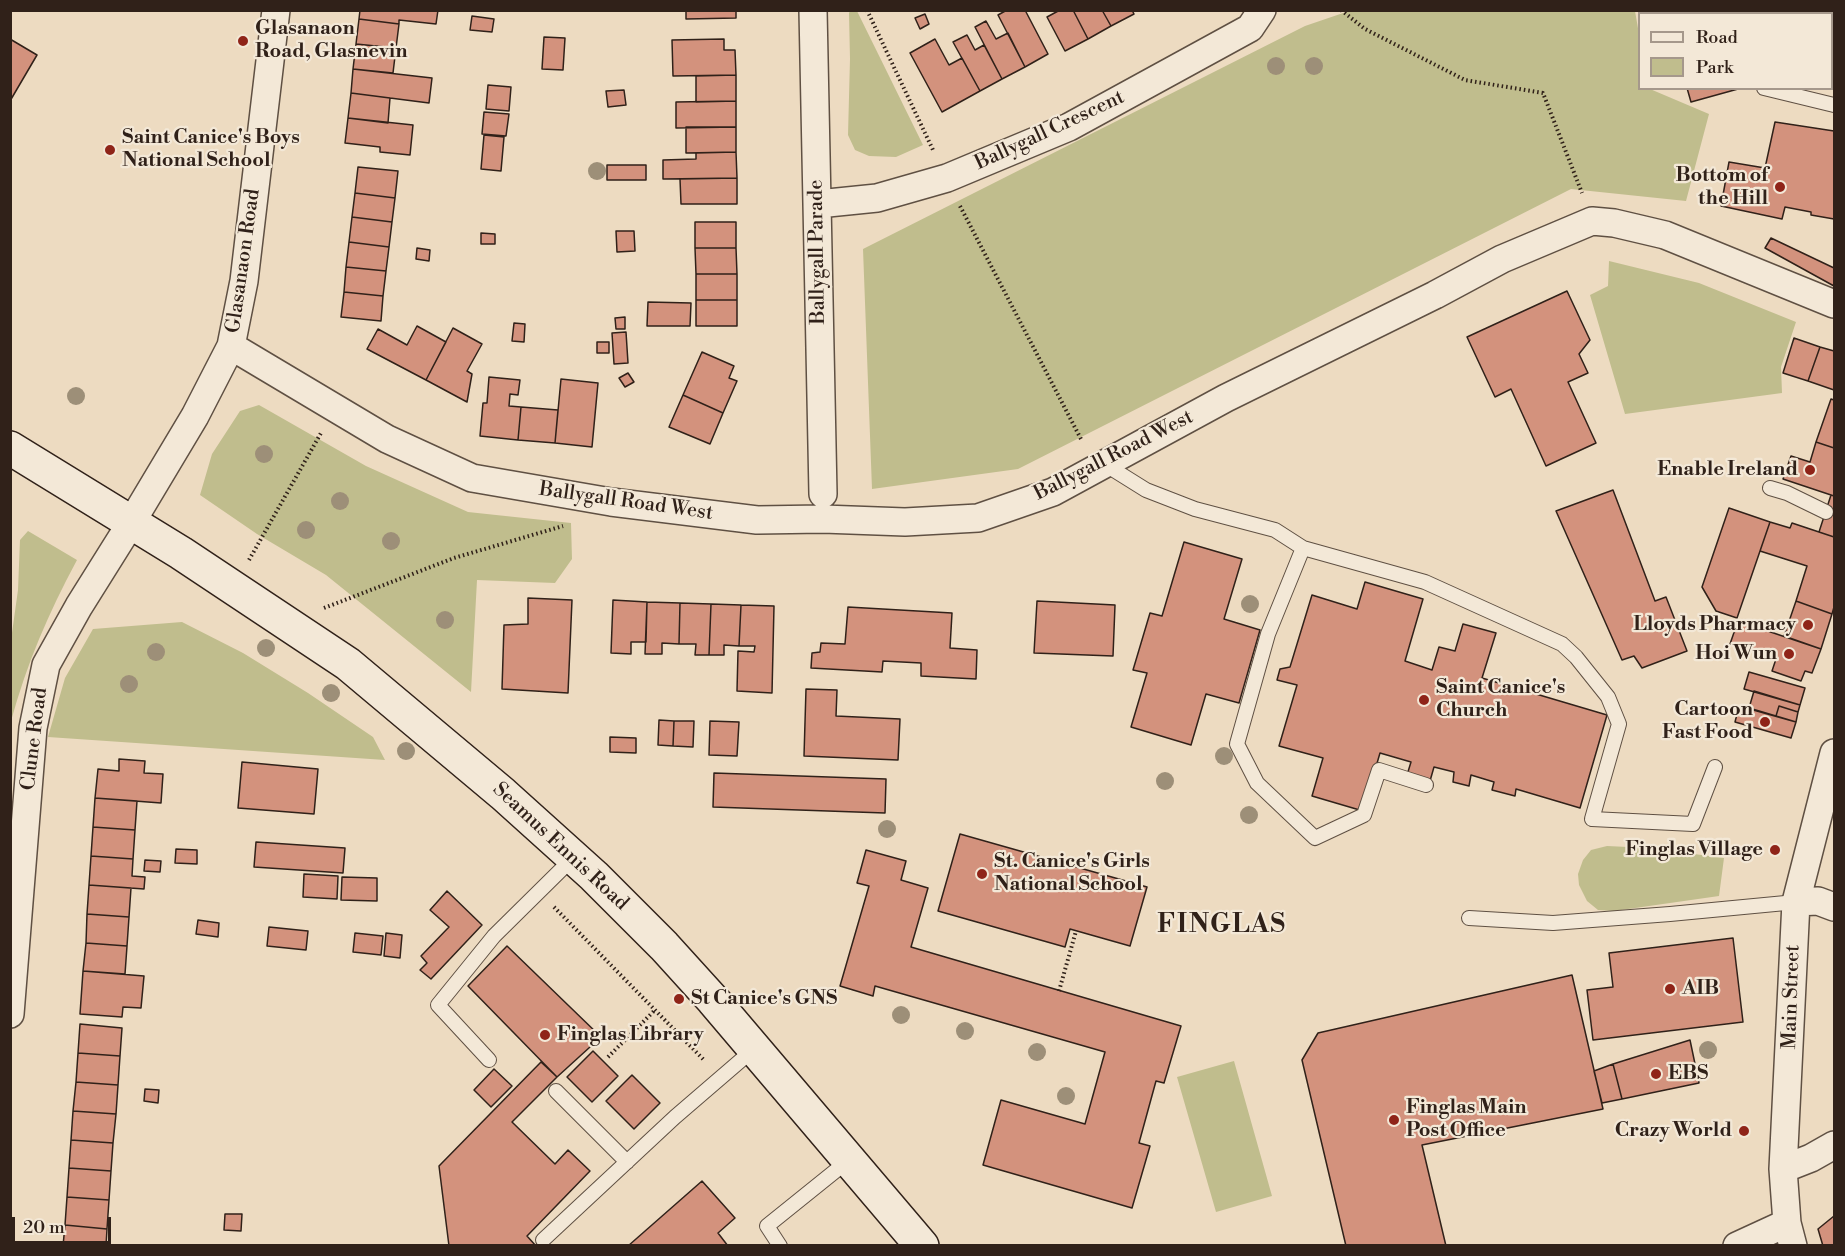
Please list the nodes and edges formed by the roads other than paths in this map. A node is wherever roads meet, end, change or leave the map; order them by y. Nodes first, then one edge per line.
1 (276, 10) edge
2 (813, 10) edge
3 (1262, 10) edge
4 (1772, 90) edge
5 (1834, 105) edge
6 (818, 204) junction
7 (1834, 304) edge
8 (231, 346) junction
9 (10, 448) edge
10 (1106, 465) junction
11 (1770, 488) dead end
12 (824, 494) dead end
13 (1826, 512) dead end
14 (131, 523) junction
15 (1304, 548) junction
16 (1834, 753) edge
17 (1715, 767) dead end
18 (1426, 785) dead end
19 (573, 858) junction
20 (1796, 902) junction
21 (1834, 907) edge
22 (1469, 918) dead end
23 (10, 1014) edge
24 (754, 1049) junction
25 (489, 1060) dead end
26 (556, 1090) dead end
27 (1834, 1145) edge
28 (849, 1160) junction
29 (627, 1162) junction
30 (1783, 1169) junction
31 (1790, 1234) edge
32 (543, 1240) dead end
33 (780, 1245) edge
34 (922, 1245) edge
35 (1737, 1245) edge

1 - 8 street, Glasanaon Road
2 - 6 street, Ballygall Parade
3 - 6 street, Ballygall Crescent
4 - 5 lane
6 - 12 street, Ballygall Parade
7 - 10 street, Ballygall Road West
8 - 10 street, Ballygall Road West
8 - 14 street, Glasanaon Road
9 - 14 main road
10 - 15 lane
11 - 13 lane
14 - 19 main road, Seamus Ennis Road
14 - 23 street, Clune Road
15 - 17 lane
15 - 18 lane
16 - 20 street, Main Street
19 - 24 main road, Seamus Ennis Road
19 - 25 lane
20 - 21 street
20 - 22 lane
20 - 30 street, Main Street
24 - 28 main road, Seamus Ennis Road
24 - 29 lane
26 - 29 lane
27 - 30 street
28 - 33 lane
28 - 34 main road, Seamus Ennis Road
29 - 32 lane
30 - 31 street, Main Street
31 - 35 street

